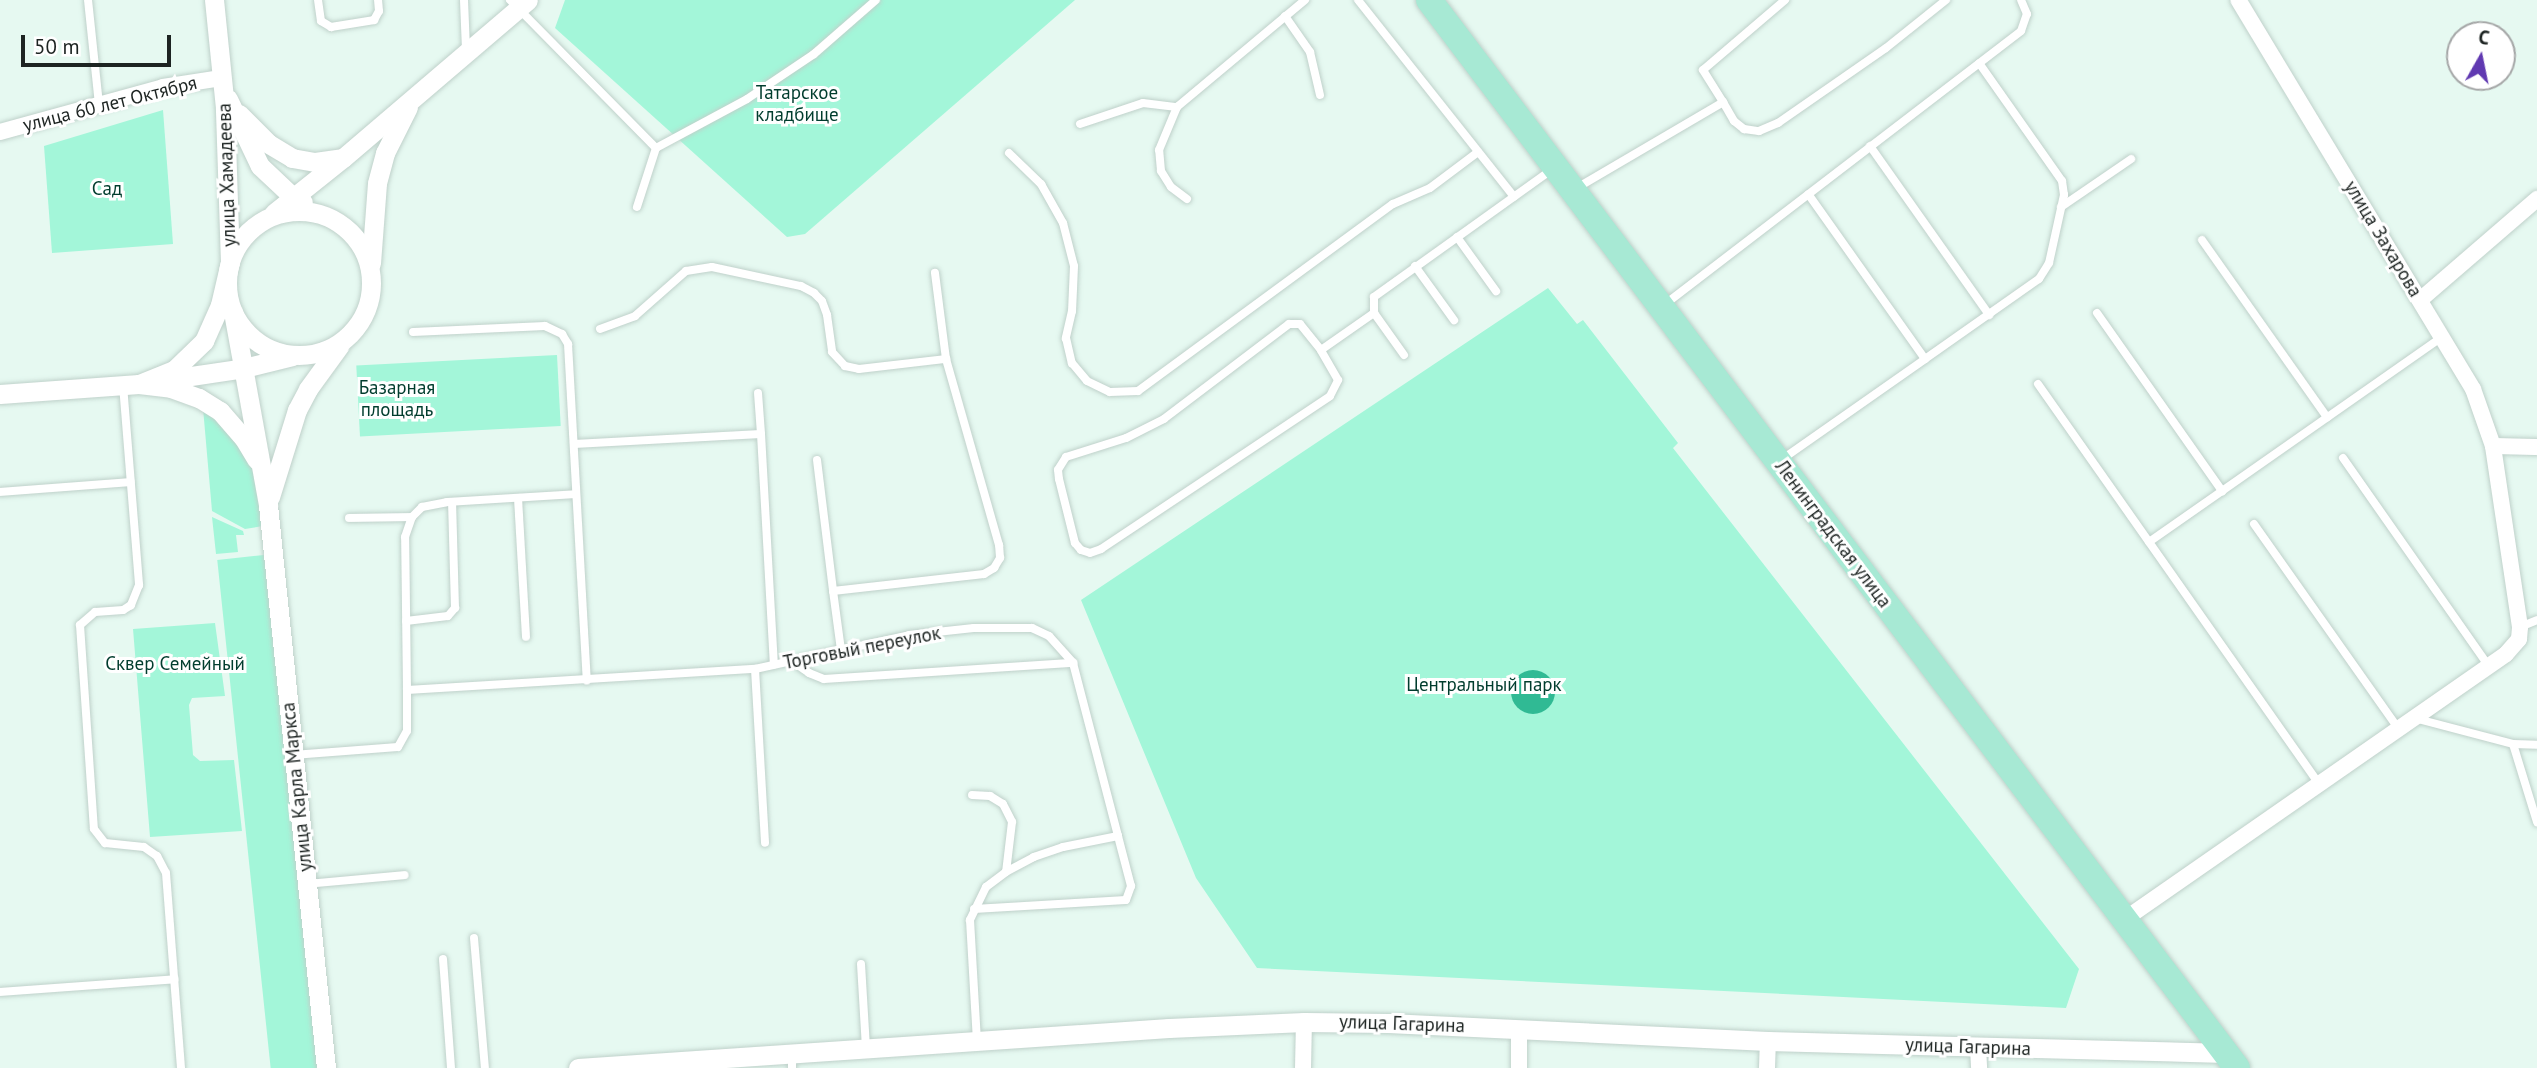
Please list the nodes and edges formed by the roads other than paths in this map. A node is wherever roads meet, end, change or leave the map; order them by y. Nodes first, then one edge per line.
1 (88, 0) edge
2 (214, 0) edge
3 (318, 0) edge
4 (379, 0) edge
5 (464, 0) edge
6 (876, 0) edge
7 (1305, 0) edge
8 (1358, 0) edge
9 (1429, 0) edge
10 (1785, 0) edge
11 (1946, 0) edge
12 (2021, 0) edge
13 (2238, 0) edge
14 (519, 3) edge
15 (1293, 4) edge
16 (1774, 4) edge
17 (1285, 16) junction
18 (466, 52) junction
19 (1979, 63) junction
20 (222, 83) junction
21 (1320, 95) dead end
22 (414, 97) junction
23 (1723, 102) junction
24 (99, 104) junction
25 (1177, 107) junction
26 (234, 109) junction
27 (1080, 124) dead end
28 (0, 132) edge
29 (1870, 146) junction
30 (656, 148) junction
31 (1478, 152) junction
32 (1009, 153) dead end
33 (344, 158) junction
34 (2131, 159) dead end
35 (1556, 168) junction
36 (1573, 190) junction
37 (1808, 194) junction
38 (293, 197) junction
39 (1514, 197) junction
40 (1187, 199) dead end
41 (2537, 200) edge
42 (637, 207) dead end
43 (2062, 207) junction
44 (268, 218) junction
45 (338, 222) junction
46 (1457, 237) junction
47 (2202, 240) dead end
48 (230, 262) junction
49 (1415, 266) junction
50 (371, 273) junction
51 (935, 274) dead end
52 (1496, 291) dead end
53 (2420, 300) junction
54 (1661, 307) junction
55 (233, 312) junction
56 (1374, 313) junction
57 (2097, 313) dead end
58 (1989, 315) junction
59 (1454, 320) dead end
60 (600, 329) dead end
61 (413, 332) dead end
62 (2442, 337) junction
63 (345, 339) junction
64 (1321, 350) junction
65 (296, 355) junction
66 (1404, 355) dead end
67 (946, 359) junction
68 (1925, 359) junction
69 (244, 368) junction
70 (131, 384) junction
71 (2038, 384) dead end
72 (758, 393) dead end
73 (0, 394) edge
74 (2327, 417) junction
75 (761, 434) junction
76 (574, 444) junction
77 (2493, 446) junction
78 (2537, 447) edge
79 (2343, 458) dead end
80 (817, 460) dead end
81 (1779, 462) junction
82 (264, 474) junction
83 (131, 482) junction
84 (2222, 491) junction
85 (0, 492) edge
86 (576, 494) junction
87 (518, 498) junction
88 (452, 502) junction
89 (268, 505) junction
90 (412, 516) junction
91 (349, 518) dead end
92 (2253, 524) dead end
93 (2149, 542) junction
94 (834, 592) junction
95 (2537, 620) edge
96 (406, 621) junction
97 (2520, 627) junction
98 (526, 637) dead end
99 (841, 650) junction
100 (792, 661) junction
101 (1073, 663) junction
102 (774, 665) junction
103 (2488, 665) junction
104 (755, 669) junction
105 (587, 680) junction
106 (407, 690) junction
107 (2413, 718) junction
108 (2398, 729) junction
109 (2513, 744) junction
110 (2537, 745) edge
111 (293, 755) junction
112 (2319, 784) junction
113 (972, 795) dead end
114 (2537, 822) edge
115 (1118, 836) junction
116 (765, 843) dead end
117 (1006, 872) junction
118 (405, 874) dead end
119 (306, 884) junction
120 (974, 909) junction
121 (2125, 919) junction
122 (474, 938) dead end
123 (443, 959) dead end
124 (861, 964) dead end
125 (175, 979) junction
126 (0, 992) edge
127 (1304, 1022) junction
128 (1519, 1029) junction
129 (977, 1041) junction
130 (1768, 1041) junction
131 (1978, 1047) junction
132 (866, 1048) junction
133 (792, 1061) edge
134 (2229, 1063) edge
135 (680, 1065) edge
136 (181, 1068) edge
137 (326, 1068) edge
138 (451, 1068) edge
139 (485, 1068) edge
140 (578, 1068) edge
141 (1303, 1068) edge
142 (1519, 1068) edge
143 (1767, 1068) edge
144 (1979, 1068) edge

1 - 24 lane
2 - 20 street, улица Хамадеева
3 - 4 lane
5 - 18 lane
6 - 30 lane
7 - 15 lane
8 - 31 lane
9 - 35 main road, Ленинградская улица
10 - 16 lane
11 - 23 lane
12 - 19 lane
13 - 53 street, улица Захарова
14 - 18 street
14 - 30 lane
15 - 17 lane
16 - 23 lane
17 - 21 lane
17 - 25 lane
18 - 22 street
19 - 29 lane
19 - 43 lane
20 - 24 street, улица 60 лет Октября
20 - 26 street, улица Хамадеева
20 - 48 street, улица Хамадеева
22 - 33 street
22 - 50 street
23 - 36 lane
24 - 28 street, улица 60 лет Октября
25 - 27 lane
25 - 40 lane
26 - 33 street
26 - 38 street, улица Хамадеева
29 - 37 lane
29 - 58 lane
30 - 42 lane
31 - 32 lane
31 - 39 lane
33 - 38 street
34 - 43 lane
35 - 36 main road, Ленинградская улица
35 - 39 lane
36 - 54 main road, Ленинградская улица
37 - 54 lane
37 - 68 lane
38 - 44 street
38 - 45 street, улица Хамадеева
39 - 46 lane
41 - 53 street
43 - 58 lane
44 - 45 street
44 - 48 street
45 - 50 street
46 - 49 lane
46 - 52 lane
47 - 74 lane
48 - 55 street
48 - 70 street
49 - 56 lane
49 - 59 lane
50 - 63 street
51 - 67 lane
53 - 62 street, улица Захарова
54 - 81 main road, Ленинградская улица
55 - 65 street
55 - 69 street, улица Карла Маркса
56 - 64 lane
56 - 66 lane
57 - 84 lane
58 - 68 lane
60 - 67 lane
61 - 76 lane
62 - 74 lane
62 - 77 street, улица Захарова
63 - 65 street
63 - 89 street, улица Карла Маркса
64 - 64 lane
65 - 69 street
67 - 94 lane
68 - 81 lane
69 - 70 street
69 - 82 street, улица Карла Маркса
70 - 73 street
70 - 82 street
70 - 83 lane
71 - 93 lane
72 - 75 lane
74 - 84 lane
75 - 76 lane
75 - 102 lane
76 - 86 lane
77 - 78 street
77 - 97 street, улица Захарова
79 - 103 lane
80 - 94 lane
81 - 121 main road, Ленинградская улица
82 - 89 street, улица Карла Маркса
83 - 85 lane
83 - 125 lane
84 - 93 lane
86 - 87 lane
86 - 105 lane
87 - 88 lane
87 - 98 lane
88 - 90 lane
88 - 96 lane
89 - 111 street, улица Карла Маркса
90 - 91 lane
90 - 96 lane
92 - 108 lane
93 - 112 lane
94 - 99 lane
95 - 97 lane
96 - 106 lane
97 - 103 street
99 - 100 lane, Торговый переулок
99 - 101 lane, Торговый переулок
100 - 101 lane
100 - 102 lane, Торговый переулок
101 - 115 lane, Торговый переулок
102 - 104 lane, Торговый переулок
103 - 107 street
104 - 105 lane, Торговый переулок
104 - 116 lane
105 - 106 lane, Торговый переулок
106 - 111 lane
107 - 108 street
107 - 109 lane
108 - 112 street
109 - 110 lane
109 - 114 lane
111 - 119 street, улица Карла Маркса
112 - 121 street
113 - 117 lane
115 - 117 lane
115 - 120 lane, Торговый переулок
117 - 120 lane
118 - 119 lane
119 - 137 street, улица Карла Маркса
120 - 129 lane
121 - 134 main road, Ленинградская улица
122 - 139 lane
123 - 138 lane
124 - 132 lane
125 - 126 lane
125 - 136 lane
127 - 128 street, улица Гагарина
127 - 129 street, улица Гагарина
127 - 141 street
128 - 130 street, улица Гагарина
128 - 142 street
129 - 132 street, улица Гагарина
130 - 131 street, улица Гагарина
130 - 143 street
131 - 134 street, улица Гагарина
131 - 144 street
132 - 133 street, улица Гагарина
133 - 135 street, улица Гагарина
135 - 140 street, улица Гагарина

